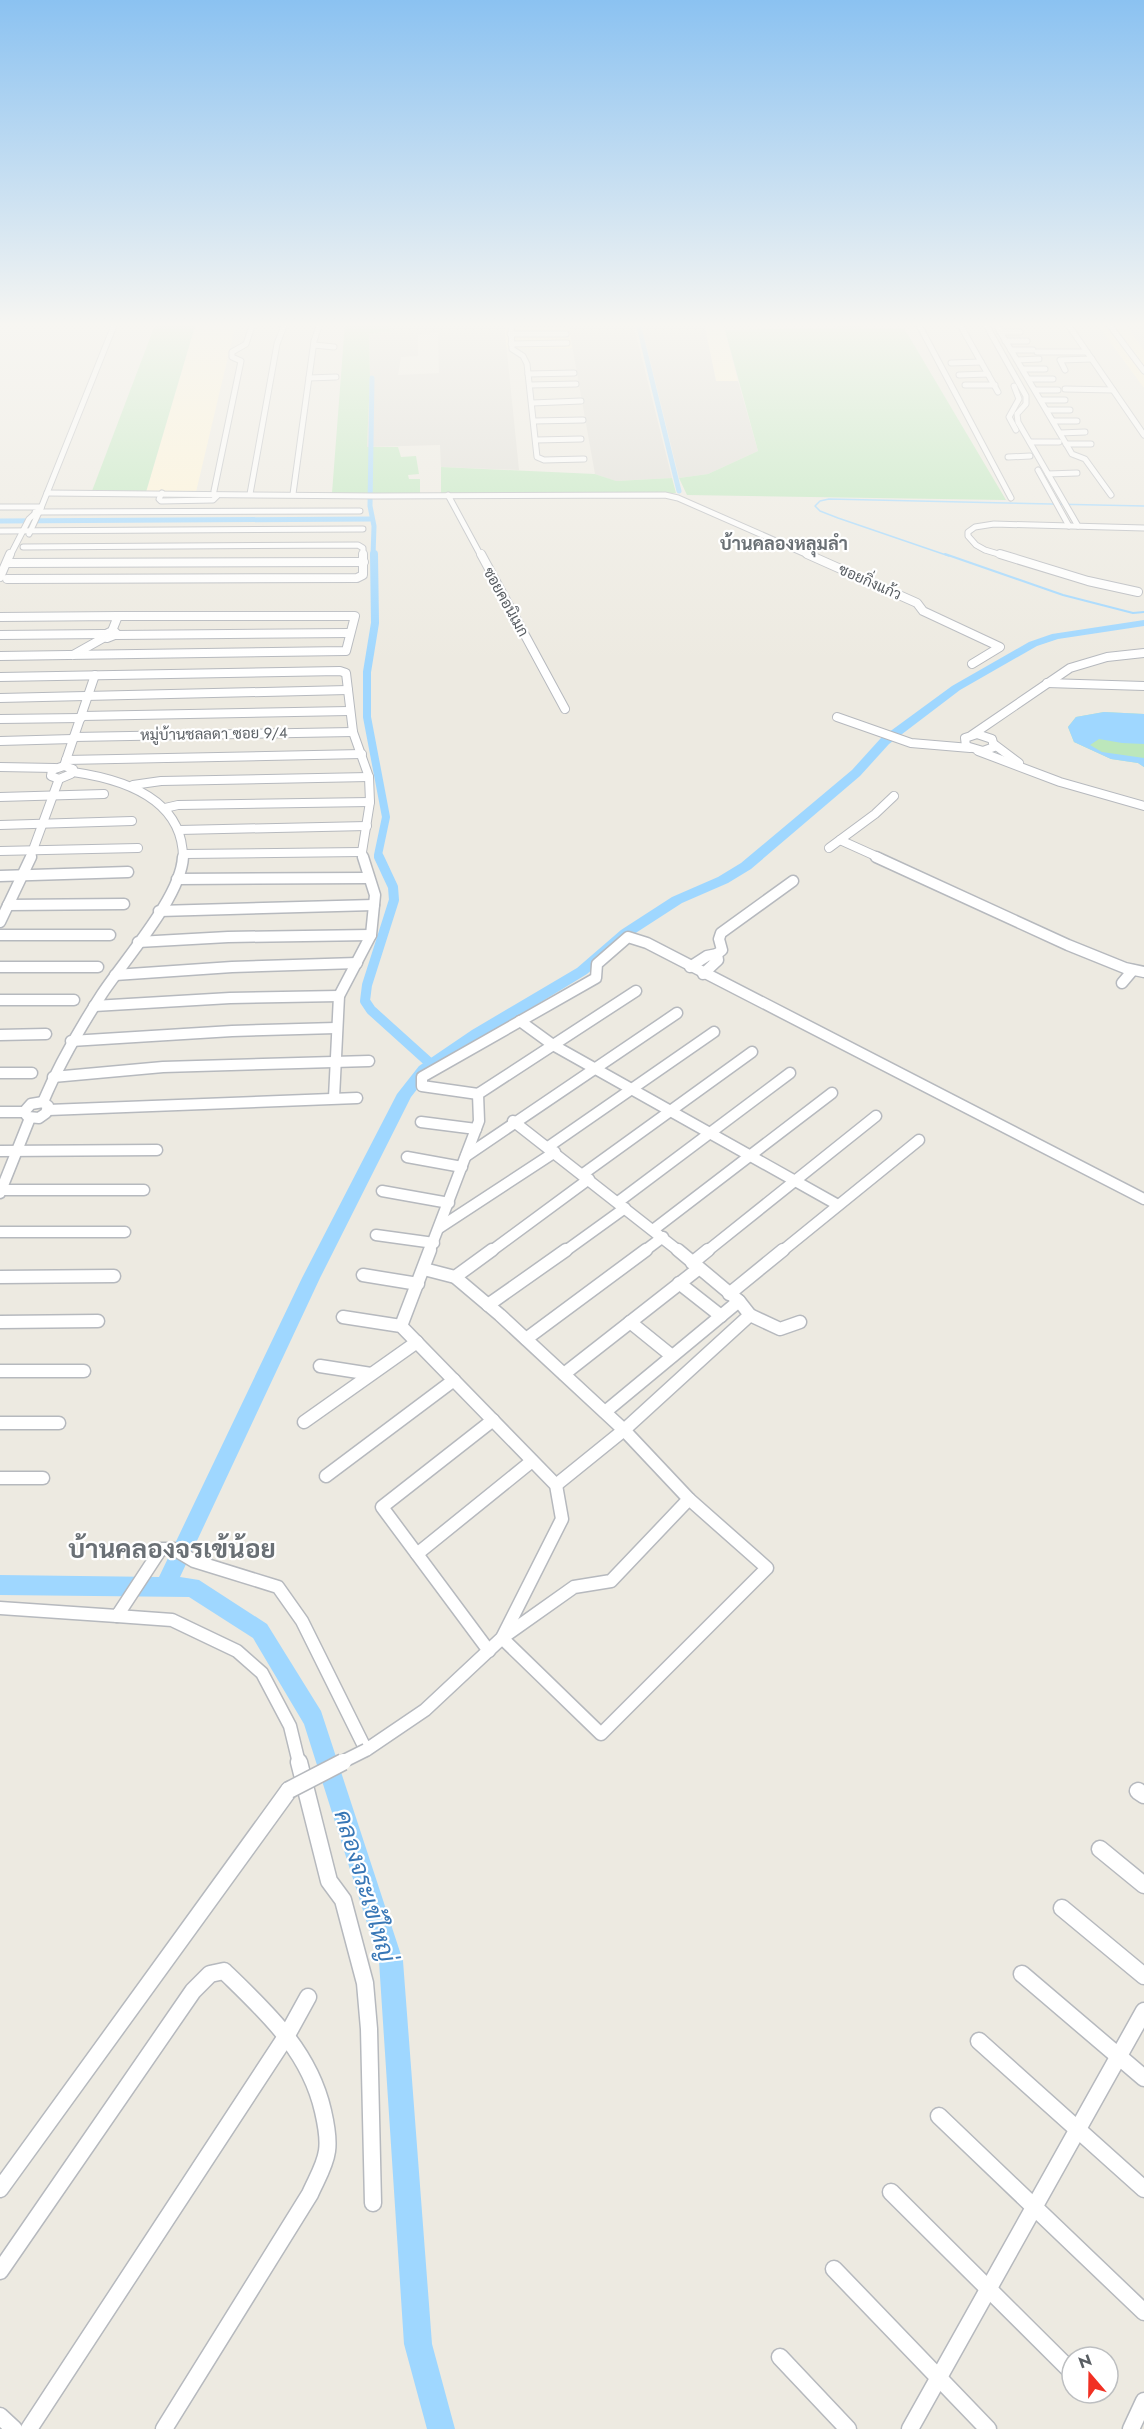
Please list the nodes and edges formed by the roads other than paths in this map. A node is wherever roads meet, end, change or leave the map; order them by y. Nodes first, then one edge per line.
1 (70, 436) edge
2 (227, 436) edge
3 (261, 436) edge
4 (301, 436) edge
5 (536, 436) edge
6 (978, 436) edge
7 (1019, 436) edge
8 (1027, 436) edge
9 (1062, 436) edge
10 (581, 439) dead end
11 (536, 440) junction
12 (1030, 442) junction
13 (1059, 442) dead end
14 (1066, 444) junction
15 (1091, 444) dead end
16 (1030, 456) junction
17 (1008, 457) dead end
18 (584, 459) dead end
19 (1077, 473) dead end
20 (1048, 474) junction
21 (216, 492) junction
22 (47, 493) junction
23 (98, 493) junction
24 (230, 494) junction
25 (250, 494) junction
26 (293, 495) junction
27 (448, 495) junction
28 (1111, 495) dead end
29 (160, 496) junction
30 (1011, 498) dead end
31 (95, 500) dead end
32 (262, 501) dead end
33 (0, 507) edge
34 (38, 512) junction
35 (360, 512) dead end
36 (1044, 525) junction
37 (1069, 526) junction
38 (1078, 526) junction
39 (1100, 527) junction
40 (1144, 528) edge
41 (28, 529) junction
42 (363, 529) dead end
43 (0, 531) edge
44 (19, 549) junction
45 (0, 550) edge
46 (364, 562) junction
47 (3, 574) edge
48 (1142, 591) edge
49 (118, 616) junction
50 (0, 617) edge
51 (351, 633) junction
52 (109, 634) junction
53 (0, 636) edge
54 (1144, 654) edge
55 (0, 656) edge
56 (72, 656) junction
57 (972, 664) dead end
58 (95, 675) junction
59 (0, 677) edge
60 (1047, 683) junction
61 (1144, 686) edge
62 (348, 690) junction
63 (89, 696) junction
64 (0, 698) edge
65 (565, 709) dead end
66 (349, 711) junction
67 (82, 717) junction
68 (837, 717) dead end
69 (0, 719) edge
70 (995, 721) junction
71 (353, 732) junction
72 (968, 736) junction
73 (74, 738) junction
74 (0, 741) edge
75 (993, 742) junction
76 (949, 745) junction
77 (974, 749) junction
78 (362, 754) junction
79 (0, 766) edge
80 (59, 767) junction
81 (73, 772) junction
82 (0, 773) edge
83 (1035, 773) junction
84 (369, 777) junction
85 (59, 778) junction
86 (133, 784) junction
87 (104, 794) dead end
88 (52, 795) junction
89 (894, 796) dead end
90 (0, 797) edge
91 (370, 802) junction
92 (1144, 807) edge
93 (165, 808) junction
94 (132, 821) dead end
95 (43, 823) junction
96 (0, 825) edge
97 (367, 826) junction
98 (178, 830) junction
99 (840, 840) junction
100 (138, 848) dead end
101 (830, 848) dead end
102 (33, 849) junction
103 (0, 851) edge
104 (362, 852) junction
105 (184, 854) junction
106 (128, 872) dead end
107 (24, 875) junction
108 (0, 876) edge
109 (368, 878) junction
110 (177, 879) junction
111 (793, 881) dead end
112 (3, 903) edge
113 (124, 904) dead end
114 (374, 905) junction
115 (159, 911) junction
116 (0, 922) edge
117 (0, 935) edge
118 (110, 935) dead end
119 (371, 935) junction
120 (138, 942) junction
121 (717, 954) junction
122 (357, 963) junction
123 (0, 967) edge
124 (98, 967) dead end
125 (690, 967) junction
126 (1133, 970) junction
127 (1144, 972) edge
128 (703, 974) junction
129 (115, 975) junction
130 (1122, 983) dead end
131 (636, 991) dead end
132 (339, 996) junction
133 (0, 1000) edge
134 (74, 1000) dead end
135 (94, 1006) junction
136 (676, 1013) dead end
137 (520, 1021) junction
138 (336, 1028) junction
139 (714, 1032) dead end
140 (46, 1034) dead end
141 (0, 1035) edge
142 (71, 1041) junction
143 (553, 1045) junction
144 (752, 1052) dead end
145 (369, 1061) dead end
146 (335, 1062) junction
147 (595, 1069) junction
148 (0, 1073) edge
149 (32, 1073) dead end
150 (790, 1073) dead end
151 (53, 1077) junction
152 (631, 1089) junction
153 (832, 1093) dead end
154 (478, 1094) junction
155 (334, 1098) junction
156 (357, 1098) dead end
157 (45, 1106) junction
158 (670, 1111) junction
159 (0, 1112) edge
160 (27, 1115) junction
161 (876, 1116) dead end
162 (421, 1122) dead end
163 (514, 1122) junction
164 (476, 1129) junction
165 (710, 1133) junction
166 (919, 1140) dead end
167 (157, 1150) dead end
168 (551, 1150) junction
169 (0, 1151) edge
170 (17, 1151) junction
171 (750, 1156) junction
172 (407, 1157) dead end
173 (464, 1161) junction
174 (586, 1177) junction
175 (795, 1181) junction
176 (144, 1190) dead end
177 (0, 1191) edge
178 (382, 1191) dead end
179 (1144, 1199) edge
180 (449, 1203) junction
181 (622, 1205) junction
182 (838, 1205) junction
183 (439, 1228) junction
184 (0, 1232) edge
185 (125, 1232) dead end
186 (658, 1233) junction
187 (376, 1235) dead end
188 (434, 1243) junction
189 (695, 1266) junction
190 (424, 1269) junction
191 (363, 1275) dead end
192 (0, 1276) edge
193 (114, 1276) dead end
194 (455, 1277) junction
195 (679, 1283) junction
196 (418, 1284) junction
197 (734, 1297) junction
198 (488, 1305) junction
199 (750, 1315) junction
200 (720, 1316) junction
201 (343, 1317) dead end
202 (0, 1322) edge
203 (99, 1322) dead end
204 (630, 1322) junction
205 (800, 1322) dead end
206 (401, 1326) junction
207 (526, 1339) junction
208 (417, 1342) junction
209 (672, 1356) junction
210 (320, 1366) dead end
211 (0, 1371) edge
212 (84, 1371) dead end
213 (371, 1374) junction
214 (564, 1374) junction
215 (454, 1380) junction
216 (604, 1412) junction
217 (493, 1420) junction
218 (304, 1422) dead end
219 (0, 1423) edge
220 (59, 1423) dead end
221 (624, 1430) junction
222 (532, 1461) junction
223 (326, 1476) dead end
224 (0, 1478) edge
225 (44, 1478) dead end
226 (556, 1485) junction
227 (689, 1499) junction
228 (417, 1554) junction
229 (0, 1608) edge
230 (119, 1611) junction
231 (502, 1638) junction
232 (489, 1651) junction
233 (366, 1750) junction
234 (1100, 1849) dead end
235 (1144, 1885) edge
236 (1062, 1908) dead end
237 (1022, 1974) dead end
238 (1144, 1976) edge
239 (308, 1997) dead end
240 (1144, 2011) edge
241 (287, 2035) junction
242 (979, 2041) dead end
243 (1119, 2056) junction
244 (1144, 2078) edge
245 (939, 2116) dead end
246 (1078, 2130) junction
247 (0, 2189) edge
248 (1144, 2189) edge
249 (891, 2192) dead end
250 (373, 2203) dead end
251 (1034, 2209) junction
252 (834, 2270) dead end
253 (0, 2271) edge
254 (989, 2288) junction
255 (1144, 2312) edge
256 (780, 2357) dead end
257 (1060, 2360) edge
258 (938, 2378) junction
259 (1144, 2401) edge
260 (0, 2416) edge
261 (14, 2429) edge
262 (29, 2429) edge
263 (164, 2429) edge
264 (848, 2429) edge
265 (910, 2429) edge
266 (988, 2429) edge
267 (1131, 2429) edge

1 - 22 street
2 - 21 street
3 - 25 street
4 - 26 street
5 - 11 street
6 - 30 street
7 - 16 street
8 - 12 street
9 - 14 street
10 - 11 street
11 - 18 street
12 - 13 street
12 - 20 street
14 - 15 street
14 - 28 street
16 - 17 street
16 - 37 street
19 - 20 street
20 - 38 street
21 - 24 street
21 - 29 street
21 - 29 street
22 - 23 street
22 - 34 street
23 - 29 street
23 - 31 street
24 - 25 street
24 - 32 street
25 - 26 street
26 - 27 street
27 - 57 street, ซอยกิ่งแก้ว
27 - 65 street, ซอยคอนิเมก
33 - 34 street
34 - 35 street
34 - 41 street
36 - 37 street
36 - 39 street
36 - 48 street
37 - 38 street
38 - 39 street
39 - 40 street
41 - 42 street
41 - 43 street
41 - 44 street
44 - 45 street
44 - 46 street
44 - 47 street
46 - 47 street
46 - 47 street
49 - 50 street
49 - 51 street
49 - 52 street
51 - 52 street
51 - 56 street
52 - 53 street
52 - 56 street
54 - 60 street
55 - 56 street
58 - 59 street
58 - 62 street
58 - 63 street
60 - 61 street
60 - 70 street
62 - 63 street
62 - 66 street
63 - 64 street
63 - 67 street
66 - 67 street
66 - 71 street
67 - 69 street
67 - 73 street
68 - 76 street
70 - 72 street
70 - 75 street
71 - 73 street, หมู่บ้านชลลดา ซอย 9/4
71 - 78 street
72 - 75 street
72 - 76 street
72 - 77 street
73 - 74 street, หมู่บ้านชลลดา ซอย 9/4
73 - 80 street
75 - 77 street
75 - 83 street
76 - 77 street
77 - 83 street
78 - 80 street
78 - 84 street
79 - 80 street
80 - 81 street
80 - 82 street
80 - 85 street
81 - 85 street
81 - 86 street
83 - 92 street
84 - 86 street
84 - 91 street
85 - 88 street
86 - 93 street
87 - 88 street
88 - 90 street
88 - 95 street
89 - 99 street
91 - 93 street
91 - 97 street
93 - 98 street
94 - 95 street
95 - 96 street
95 - 102 street
97 - 98 street
97 - 104 street
98 - 105 street
99 - 101 street
99 - 126 street
100 - 102 street
102 - 103 street
102 - 107 street
104 - 105 street
104 - 109 street
105 - 110 street
106 - 107 street
107 - 108 street
107 - 112 street
109 - 110 street
109 - 114 street
110 - 115 street
111 - 121 street
112 - 113 street
112 - 116 street
114 - 115 street
114 - 119 street
115 - 120 street
117 - 118 street
119 - 120 street
119 - 122 street
120 - 129 street
121 - 125 street
121 - 128 street
122 - 129 street
122 - 132 street
123 - 124 street
125 - 128 street
125 - 137 street
126 - 127 street
126 - 130 street
128 - 179 street
129 - 135 street
131 - 143 street
132 - 135 street
132 - 138 street
133 - 134 street
135 - 142 street
136 - 147 street
137 - 143 street
137 - 154 street
138 - 142 street
138 - 146 street
139 - 152 street
140 - 141 street
142 - 151 street
143 - 147 street
143 - 154 street
144 - 158 street
145 - 146 street
146 - 151 street
146 - 155 street
147 - 152 street
147 - 163 street
148 - 149 street
150 - 165 street
151 - 157 street
152 - 158 street
152 - 168 street
153 - 171 street
154 - 164 street
155 - 156 street
155 - 157 street
157 - 160 street
157 - 160 street
158 - 165 street
158 - 174 street
159 - 160 street
160 - 170 street
161 - 175 street
162 - 164 street
163 - 168 street
163 - 173 street
164 - 173 street
165 - 171 street
165 - 181 street
166 - 182 street
167 - 170 street
168 - 174 street
168 - 183 street
169 - 170 street
170 - 177 street
171 - 175 street
171 - 186 street
172 - 173 street
173 - 180 street
174 - 181 street
174 - 194 street
175 - 182 street
175 - 189 street
176 - 177 street
178 - 180 street
180 - 183 street
181 - 186 street
181 - 198 street
182 - 197 street
183 - 188 street
184 - 185 street
186 - 189 street
186 - 207 street
187 - 188 street
188 - 190 street
189 - 195 street
189 - 197 street
190 - 194 street
190 - 196 street
191 - 196 street
192 - 193 street
194 - 198 street
195 - 200 street
195 - 204 street
196 - 206 street
197 - 199 street
197 - 200 street
198 - 207 street
199 - 205 street
199 - 221 street
200 - 209 street
201 - 206 street
202 - 203 street
204 - 209 street
204 - 214 street
206 - 208 street
207 - 214 street
208 - 213 street
208 - 215 street
209 - 216 street
210 - 213 street
211 - 212 street
213 - 218 street
214 - 216 street
215 - 217 street
215 - 223 street
216 - 221 street
217 - 222 street
217 - 228 street
219 - 220 street
221 - 226 street
221 - 227 street
222 - 226 street
222 - 228 street
224 - 225 street
226 - 231 street
227 - 231 street
227 - 231 street
228 - 232 street
229 - 230 street
230 - 233 street
230 - 250 street
231 - 232 street
232 - 233 street
233 - 247 street, bridge
234 - 235 street
236 - 238 street
237 - 243 street
239 - 241 street
240 - 243 street
241 - 253 street
241 - 262 street
241 - 263 street
242 - 246 street
243 - 244 street
243 - 246 street
245 - 251 street
246 - 248 street
246 - 251 street
249 - 254 street
251 - 254 street
251 - 255 street
252 - 258 street
254 - 257 street
254 - 258 street
256 - 264 street
258 - 265 street
258 - 266 street
259 - 267 street
260 - 261 street

